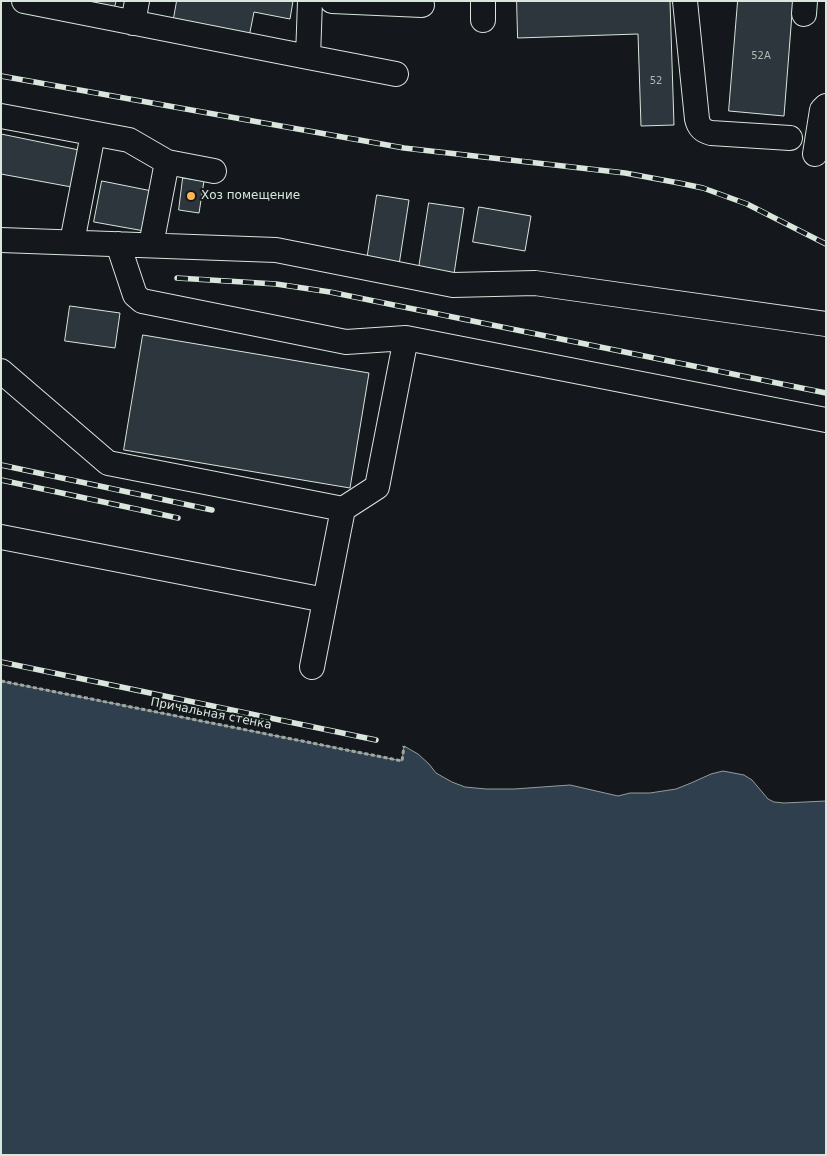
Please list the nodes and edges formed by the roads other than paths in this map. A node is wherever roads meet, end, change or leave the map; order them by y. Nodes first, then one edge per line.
1 (24, 1) edge
2 (310, 1) edge
3 (332, 1) edge
4 (686, 1) edge
5 (422, 5) dead end
6 (135, 12) edge
7 (308, 57) junction
8 (396, 74) dead end
9 (826, 106) edge
10 (1, 116) edge
11 (93, 134) junction
12 (790, 138) dead end
13 (815, 154) dead end
14 (167, 162) junction
15 (214, 171) dead end
16 (1, 240) edge
17 (72, 242) junction
18 (118, 244) junction
19 (151, 245) junction
20 (826, 324) edge
21 (406, 338) junction
22 (1, 371) edge
23 (826, 420) edge
24 (343, 509) junction
25 (1, 537) edge
26 (325, 600) junction
27 (312, 668) dead end

1 - 6 lane
2 - 7 lane
3 - 5 lane
4 - 12 lane
6 - 7 lane
7 - 8 lane
9 - 13 lane
10 - 11 lane
11 - 14 lane
11 - 17 lane
14 - 15 lane
14 - 19 lane
16 - 17 lane
17 - 18 lane
18 - 19 lane
18 - 21 lane
19 - 20 lane
21 - 23 lane
21 - 24 lane
22 - 24 lane
24 - 26 lane
25 - 26 lane
26 - 27 lane

